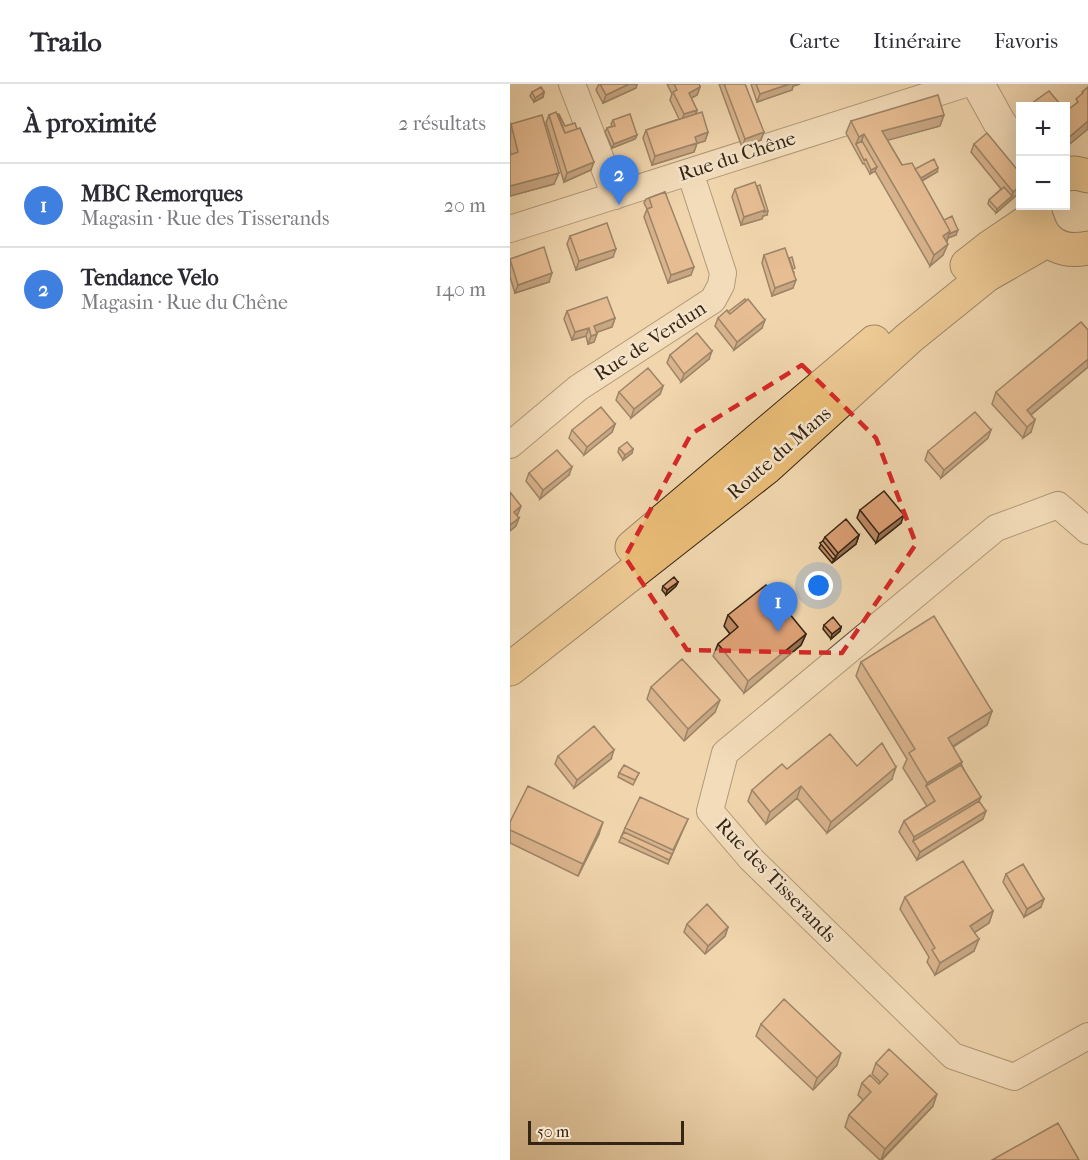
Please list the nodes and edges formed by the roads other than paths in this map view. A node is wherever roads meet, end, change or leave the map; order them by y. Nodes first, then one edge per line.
1 (572, 84) edge
2 (965, 84) edge
3 (978, 84) edge
4 (1016, 147) edge
5 (690, 172) junction
6 (615, 196) junction
7 (1040, 220) edge
8 (510, 229) edge
9 (1088, 248) edge
10 (510, 445) edge
11 (1088, 531) edge
12 (510, 653) edge
13 (510, 669) edge
14 (1088, 1036) edge

1 - 6 street
2 - 5 street, Rue du Chêne
3 - 4 street
5 - 6 street, Rue du Chêne
5 - 10 street, Rue de Verdun
6 - 8 street, Rue du Chêne
7 - 9 main road
7 - 12 main road, Route du Mans
7 - 13 main road, Route du Mans
11 - 14 street, Rue des Tisserands

